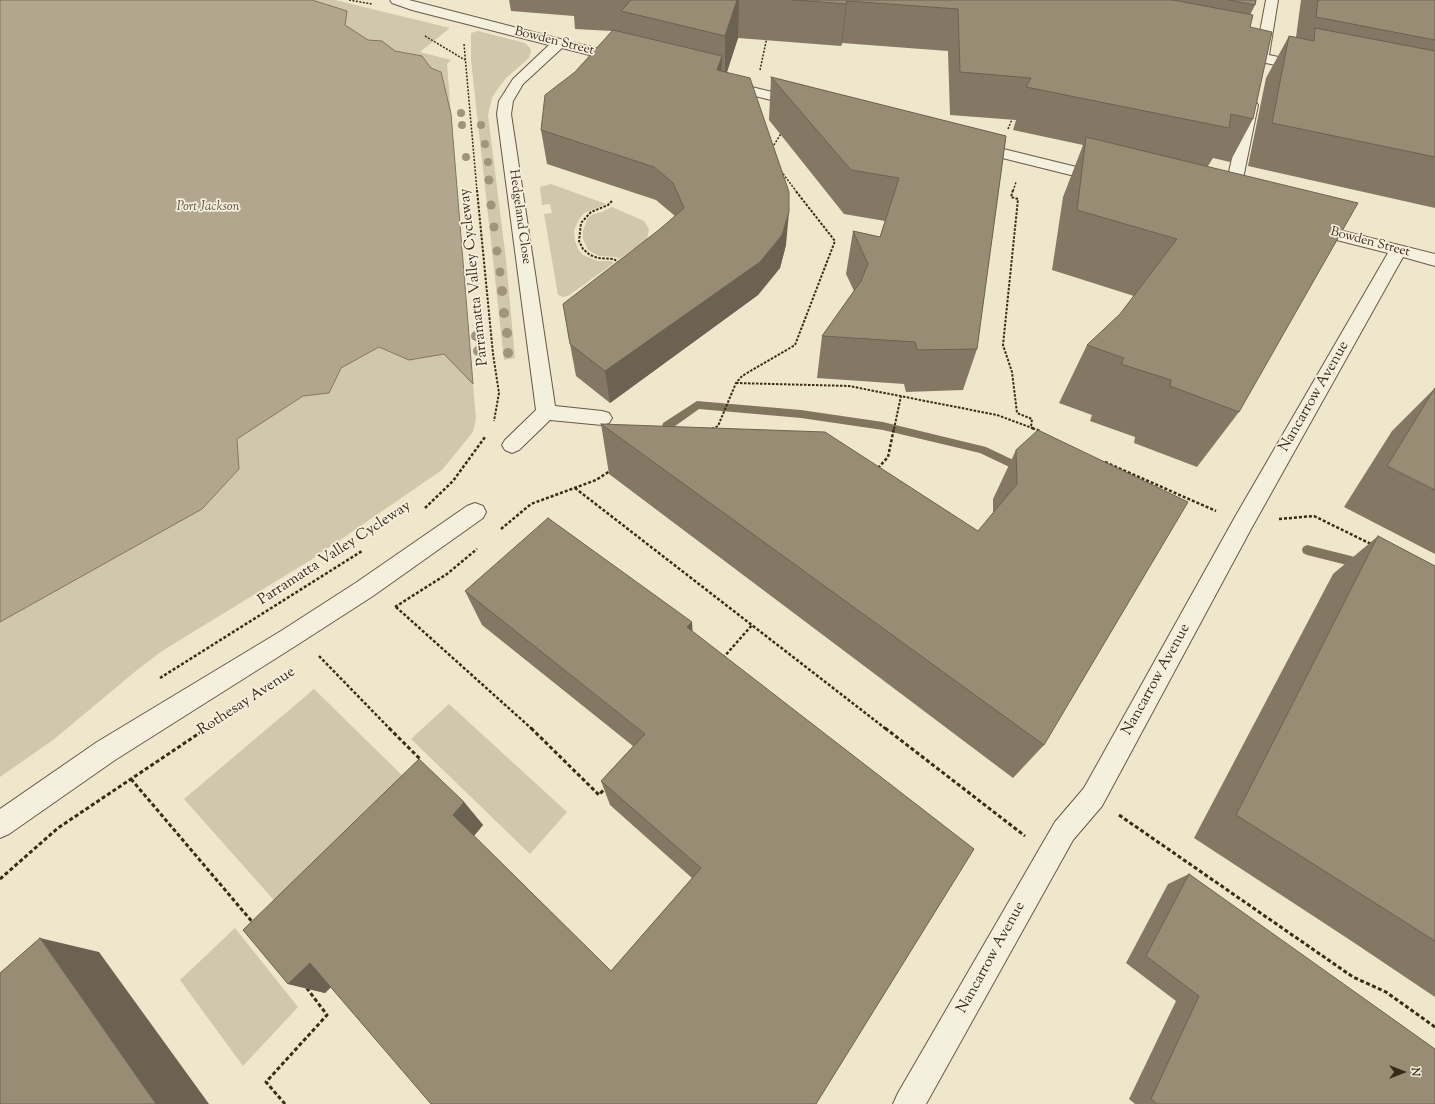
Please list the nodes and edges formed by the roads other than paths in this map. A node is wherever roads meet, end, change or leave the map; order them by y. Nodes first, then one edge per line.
1 (396, 0) edge
2 (1272, 0) edge
3 (558, 43) junction
4 (1222, 50) edge
5 (1262, 58) junction
6 (634, 62) edge
7 (1321, 70) edge
8 (1258, 73) edge
9 (717, 83) edge
10 (1254, 95) edge
11 (816, 108) edge
12 (962, 144) edge
13 (1115, 181) edge
14 (1229, 208) edge
15 (1296, 224) edge
16 (1398, 251) junction
17 (1435, 260) edge
18 (546, 412) junction
19 (602, 418) dead end
20 (512, 445) dead end
21 (475, 512) dead end
22 (0, 825) edge
23 (909, 1104) edge

1 - 3 street, Bowden Street
2 - 5 street
3 - 6 street, Bowden Street
3 - 18 street, Hedgeland Close
4 - 5 street
5 - 7 street
5 - 8 street
9 - 11 street
10 - 14 street
12 - 13 street
15 - 16 street, Bowden Street
16 - 17 street, Bowden Street
16 - 23 street, Nancarrow Avenue
18 - 19 street
18 - 20 street
21 - 22 street, Rothesay Avenue

